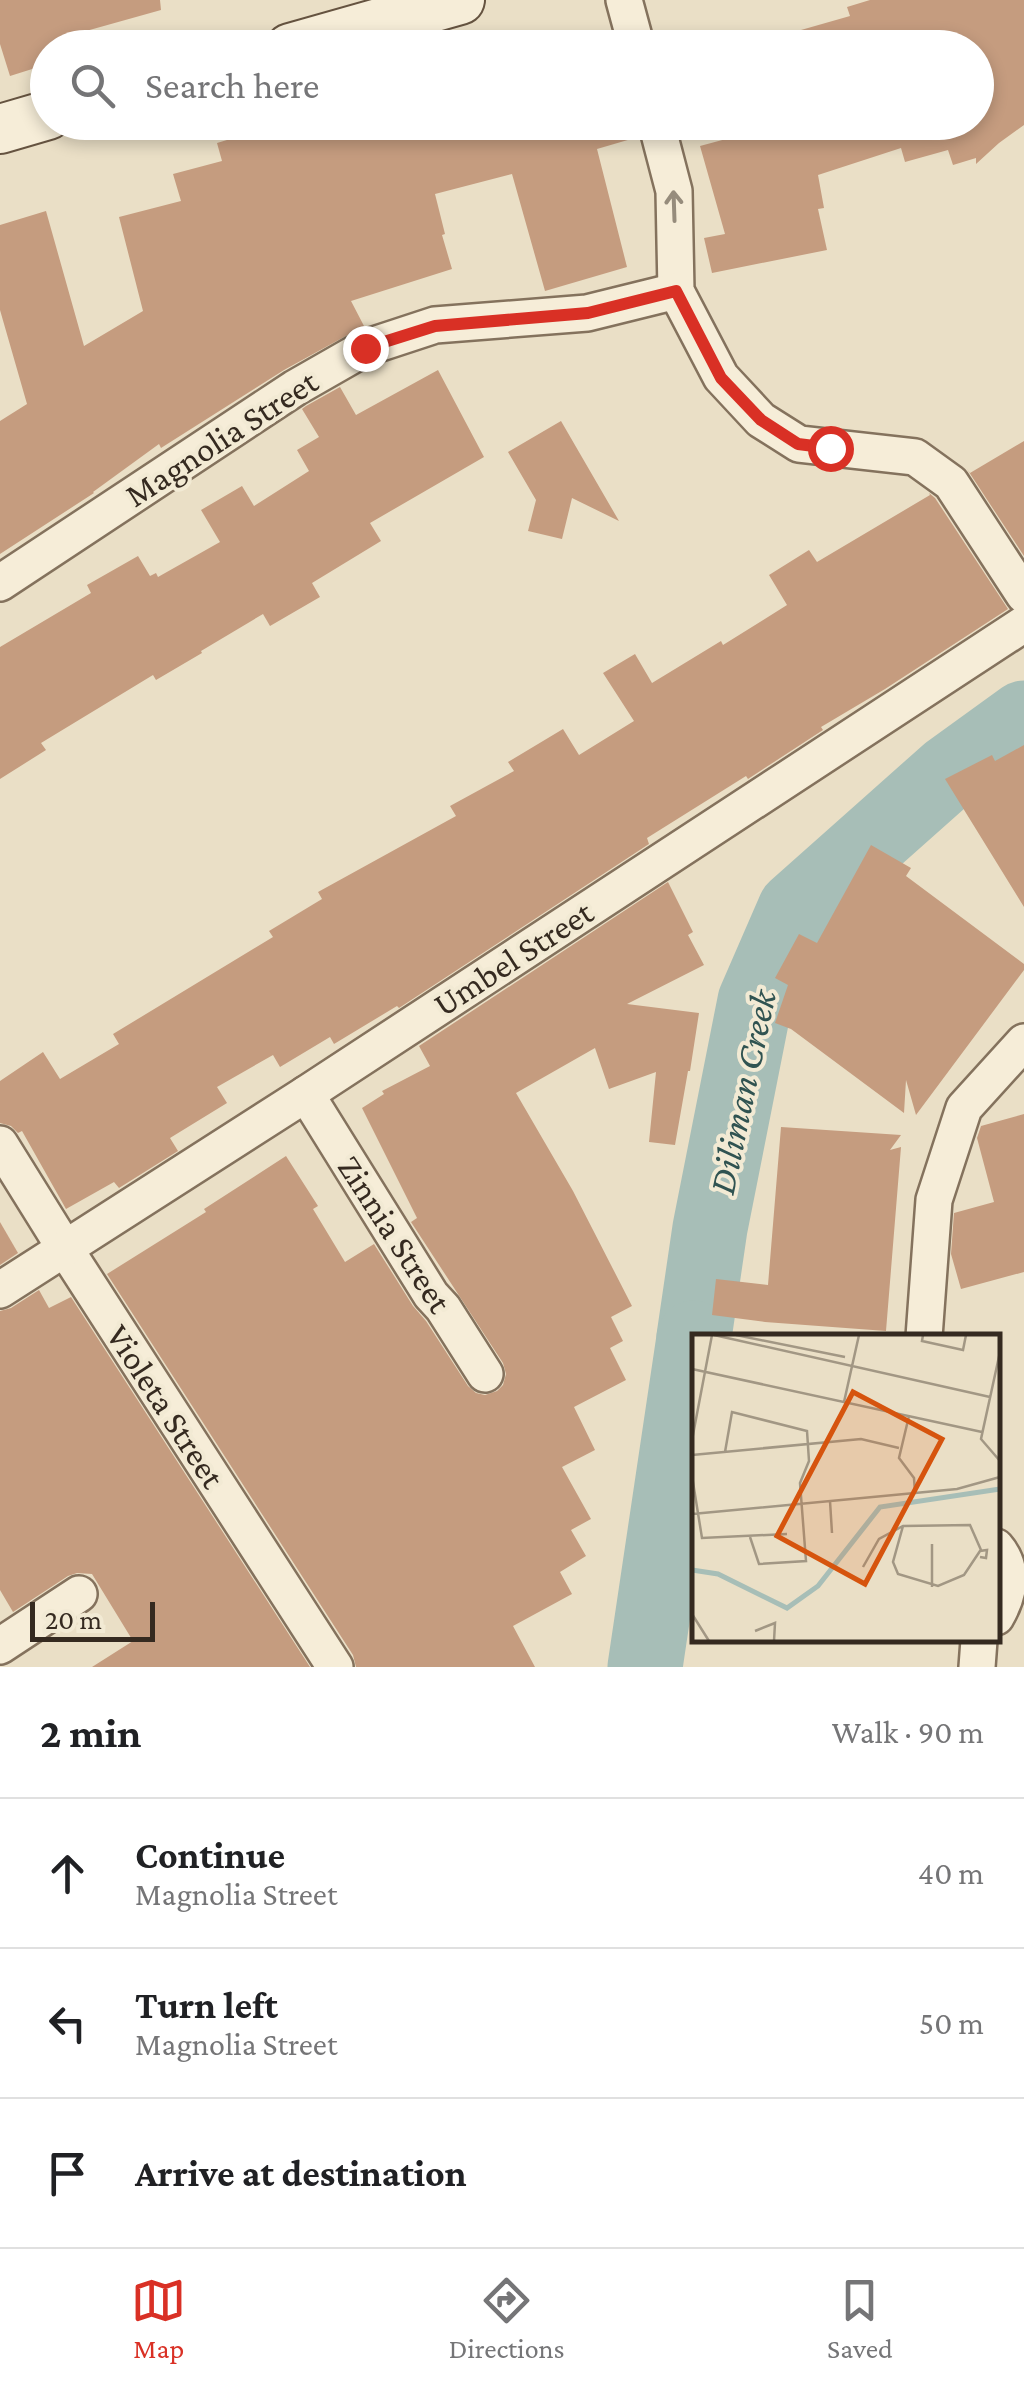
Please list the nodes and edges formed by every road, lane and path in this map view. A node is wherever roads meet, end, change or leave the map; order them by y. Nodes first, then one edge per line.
1 (460, 0) edge
2 (624, 0) edge
3 (354, 30) edge
4 (632, 30) edge
5 (30, 121) edge
6 (0, 129) edge
7 (661, 140) edge
8 (676, 291) junction
9 (0, 582) edge
10 (1024, 595) edge
11 (1024, 624) edge
12 (1024, 1042) edge
13 (306, 1094) junction
14 (0, 1144) edge
15 (64, 1248) junction
16 (0, 1290) edge
17 (924, 1334) edge
18 (485, 1374) dead end
19 (1010, 1562) edge
20 (79, 1594) dead end
21 (999, 1612) edge
22 (979, 1642) edge
23 (0, 1646) edge
24 (335, 1667) edge
25 (977, 1667) edge

1 - 3 street
2 - 4 street
5 - 6 street
8 -> 7 street
8 - 9 street, Magnolia Street
8 - 10 street
11 - 13 street, Umbel Street
12 - 17 street
13 - 15 street, Umbel Street
13 - 18 street, Zinnia Street
14 - 15 street, Violeta Street
15 - 16 street, Umbel Street
15 - 24 street, Violeta Street
19 - 21 street
20 - 23 street
22 - 25 street

